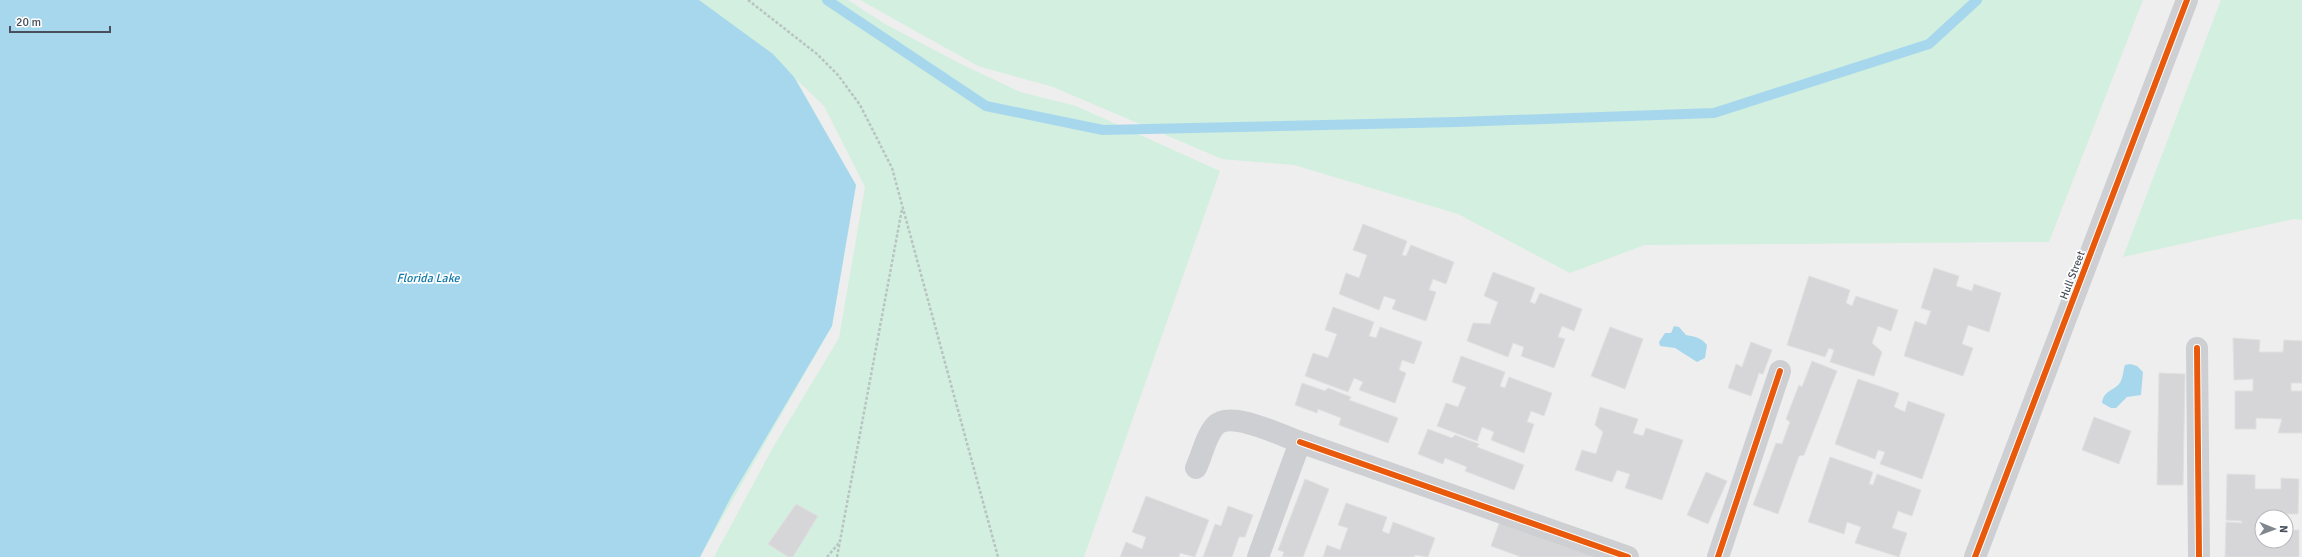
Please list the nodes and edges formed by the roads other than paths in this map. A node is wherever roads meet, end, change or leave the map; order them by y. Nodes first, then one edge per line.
1 (2187, 0) edge
2 (2197, 348) dead end
3 (1780, 371) dead end
4 (1300, 442) junction
5 (1196, 468) dead end
6 (1258, 557) edge
7 (1628, 557) edge
8 (1718, 557) edge
9 (1975, 557) edge
10 (2199, 557) edge

1 - 9 street, Hull Street
2 - 10 street
3 - 8 street
4 - 5 street
4 - 6 street
4 - 7 street

